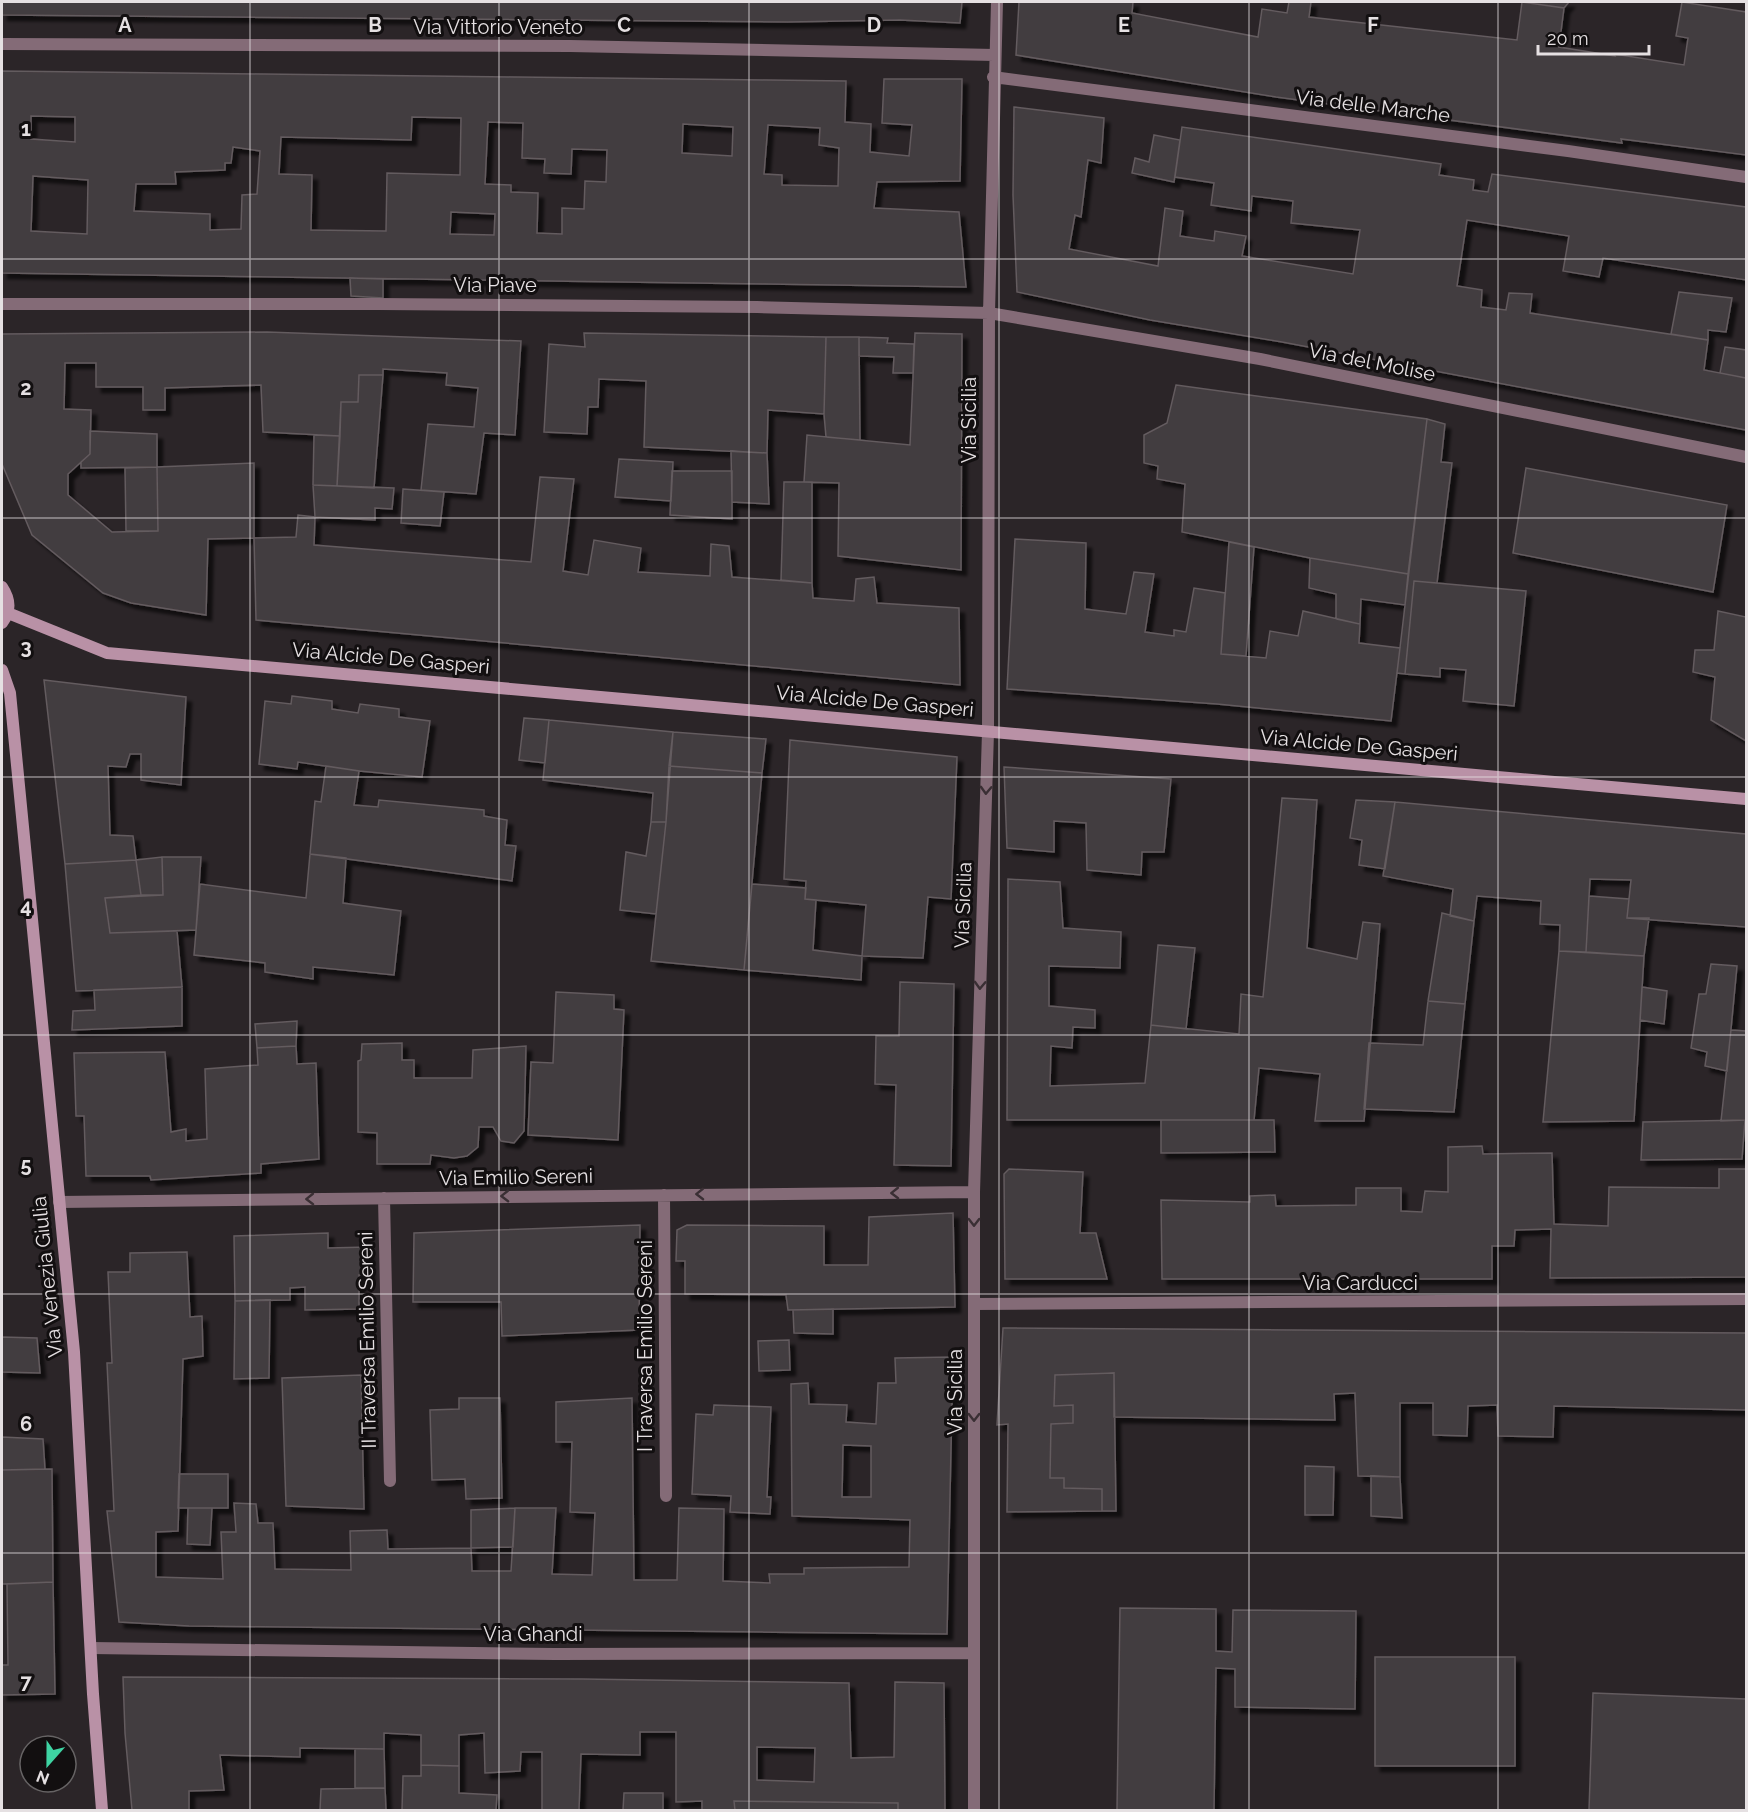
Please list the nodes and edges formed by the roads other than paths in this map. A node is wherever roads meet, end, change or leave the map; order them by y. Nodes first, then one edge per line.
1 (996, 2) edge
2 (2, 44) edge
3 (994, 55) junction
4 (993, 77) junction
5 (1746, 177) edge
6 (2, 304) edge
7 (988, 313) junction
8 (1746, 457) edge
9 (2, 587) edge
10 (5, 618) edge
11 (2, 670) edge
12 (988, 732) junction
13 (1746, 799) edge
14 (974, 1192) junction
15 (664, 1195) junction
16 (384, 1198) junction
17 (59, 1202) junction
18 (1746, 1299) edge
19 (974, 1304) junction
20 (390, 1481) dead end
21 (666, 1496) dead end
22 (91, 1648) junction
23 (974, 1653) junction
24 (102, 1810) edge
25 (974, 1810) edge

1 - 3 street, Via Sicilia
2 - 3 street, Via Vittorio Veneto
3 - 4 street, Via Sicilia
4 - 5 street, Via delle Marche
4 - 7 street, Via Sicilia
6 - 7 street, Via Piave
7 - 8 street, Via del Molise
7 - 12 street, Via Sicilia
9 - 10 street
10 - 12 street, Via Alcide De Gasperi
11 - 17 street, Via Venezia Giulia
12 - 13 street, Via Alcide De Gasperi
12 -> 14 street, Via Sicilia
14 -> 15 street, Via Emilio Sereni
14 -> 19 street, Via Sicilia
15 -> 16 street, Via Emilio Sereni
15 - 21 street, I Traversa Emilio Sereni
16 -> 17 street, Via Emilio Sereni
16 - 20 street, II Traversa Emilio Sereni
17 - 22 street, Via Venezia Giulia
18 - 19 street, Via Carducci
19 -> 23 street, Via Sicilia
22 - 23 street, Via Ghandi
22 - 24 street, Via Venezia Giulia
23 - 25 street, Via Sicilia

